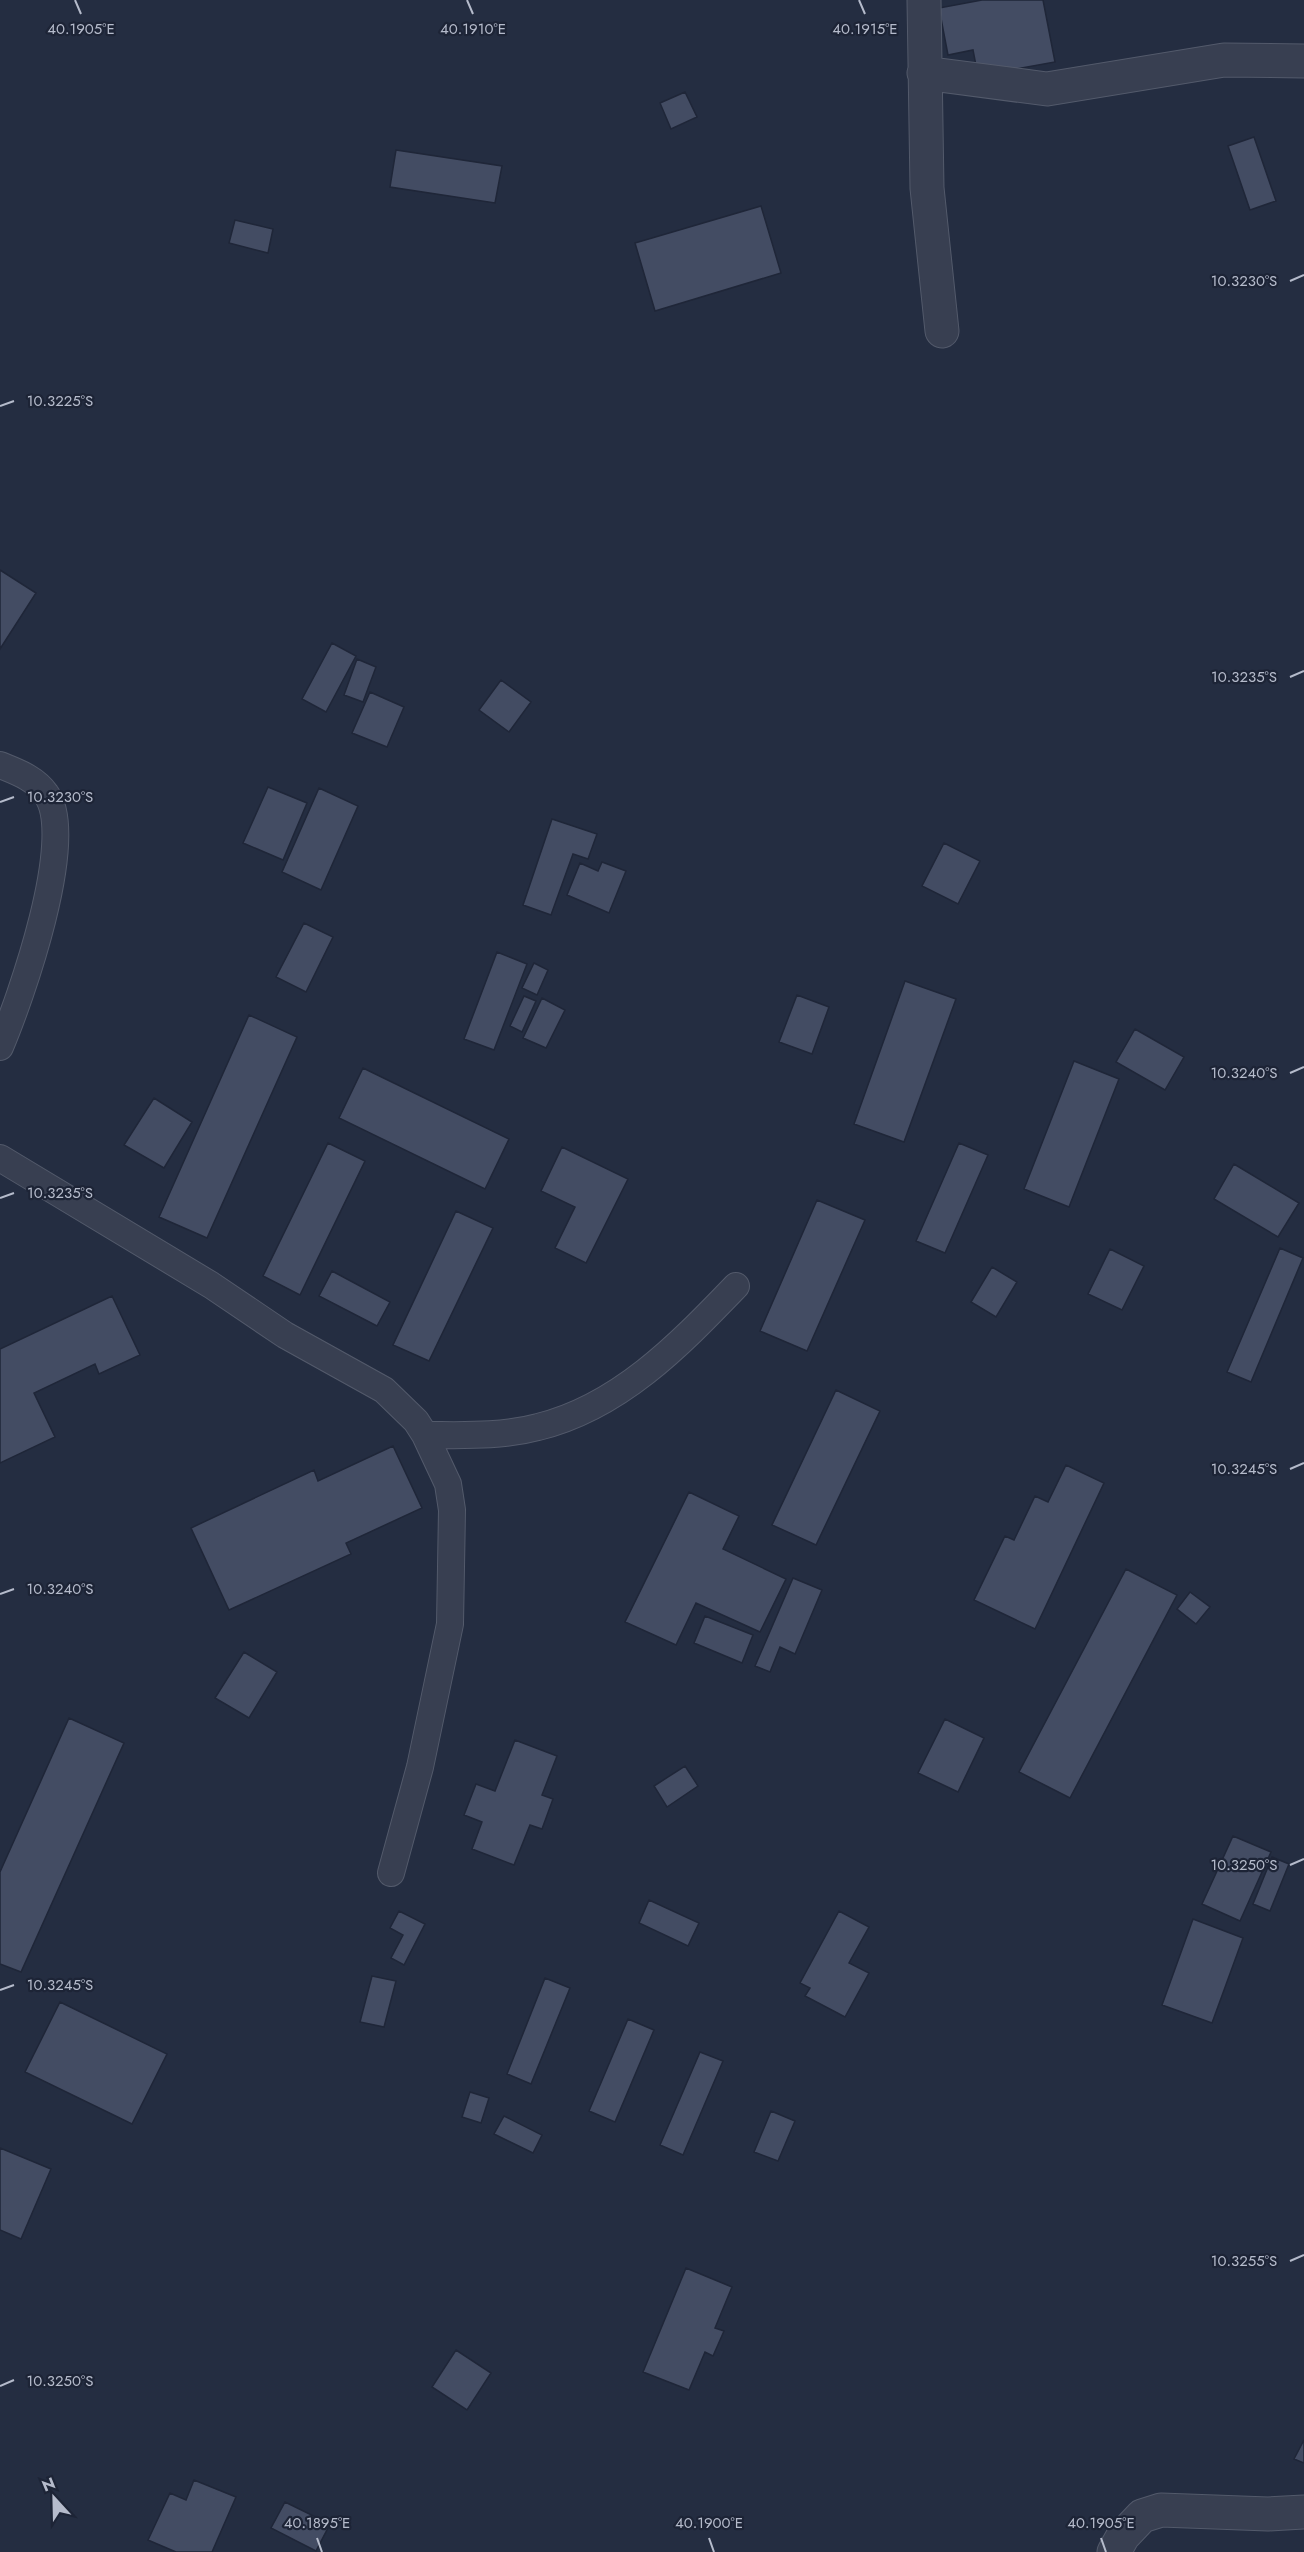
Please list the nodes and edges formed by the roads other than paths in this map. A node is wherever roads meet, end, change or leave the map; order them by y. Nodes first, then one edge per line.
1 (924, 0) edge
2 (1304, 61) edge
3 (924, 73) junction
4 (942, 331) dead end
5 (0, 765) edge
6 (0, 1047) edge
7 (0, 1158) edge
8 (736, 1286) dead end
9 (425, 1435) junction
10 (391, 1873) dead end
11 (1304, 2512) edge
12 (1114, 2552) edge

1 - 3 street
2 - 3 street
3 - 4 street
5 - 6 lane
7 - 9 lane
8 - 9 lane
9 - 10 lane
11 - 12 street

